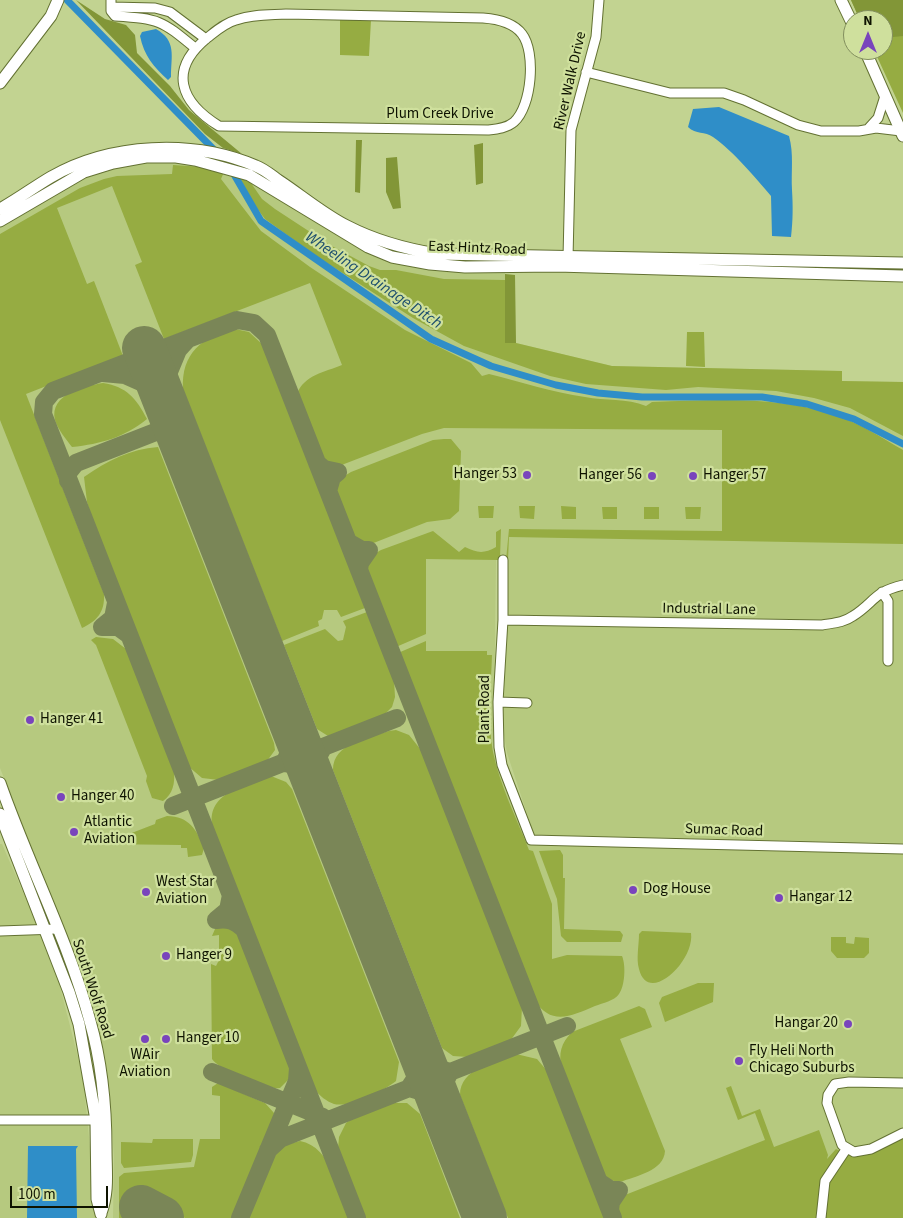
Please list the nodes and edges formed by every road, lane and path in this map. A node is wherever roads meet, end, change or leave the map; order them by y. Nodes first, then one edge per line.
1 (58, 0) edge
2 (599, 0) edge
3 (111, 6) edge
4 (206, 39) junction
5 (195, 48) junction
6 (869, 60) edge
7 (586, 72) junction
8 (0, 83) edge
9 (885, 96) junction
10 (868, 129) junction
11 (902, 134) edge
12 (198, 155) junction
13 (0, 209) edge
14 (0, 221) edge
15 (568, 258) junction
16 (903, 263) edge
17 (903, 276) edge
18 (503, 560) dead end
19 (903, 585) edge
20 (882, 592) junction
21 (503, 620) junction
22 (888, 661) dead end
23 (498, 702) junction
24 (527, 704) dead end
25 (0, 783) edge
26 (0, 814) edge
27 (544, 840) joint
28 (903, 850) edge
29 (58, 929) junction
30 (46, 930) junction
31 (0, 931) edge
32 (903, 1083) edge
33 (0, 1120) edge
34 (101, 1120) junction
35 (903, 1133) edge
36 (847, 1148) junction
37 (101, 1215) edge
38 (821, 1218) edge

1 - 8 main road
2 - 7 street, River Walk Drive
3 - 4 street
3 - 5 street
4 - 5 street, Plum Creek Drive
4 - 5 street, Plum Creek Drive
6 - 9 main road
7 - 10 street
7 - 15 street, River Walk Drive
9 - 10 street
9 - 11 main road
10 - 11 street
12 - 13 main road, East Hintz Road
12 - 14 main road, East Hintz Road
12 - 15 main road, East Hintz Road
12 - 17 main road, East Hintz Road
15 - 16 main road, East Hintz Road
18 - 21 street, Plant Road
19 - 20 street, Industrial Lane
20 - 21 street, Industrial Lane
20 - 22 street
21 - 23 street, Plant Road
23 - 24 street
23 - 27 street, Plant Road
25 - 29 main road, South Wolf Road
26 - 30 main road, South Wolf Road
27 - 28 street, Sumac Road
29 - 30 street
29 - 34 main road, South Wolf Road
30 - 31 street
30 - 34 main road, South Wolf Road
32 - 36 street
33 - 34 street
34 - 37 main road, South Wolf Road
35 - 36 street
36 - 38 street

